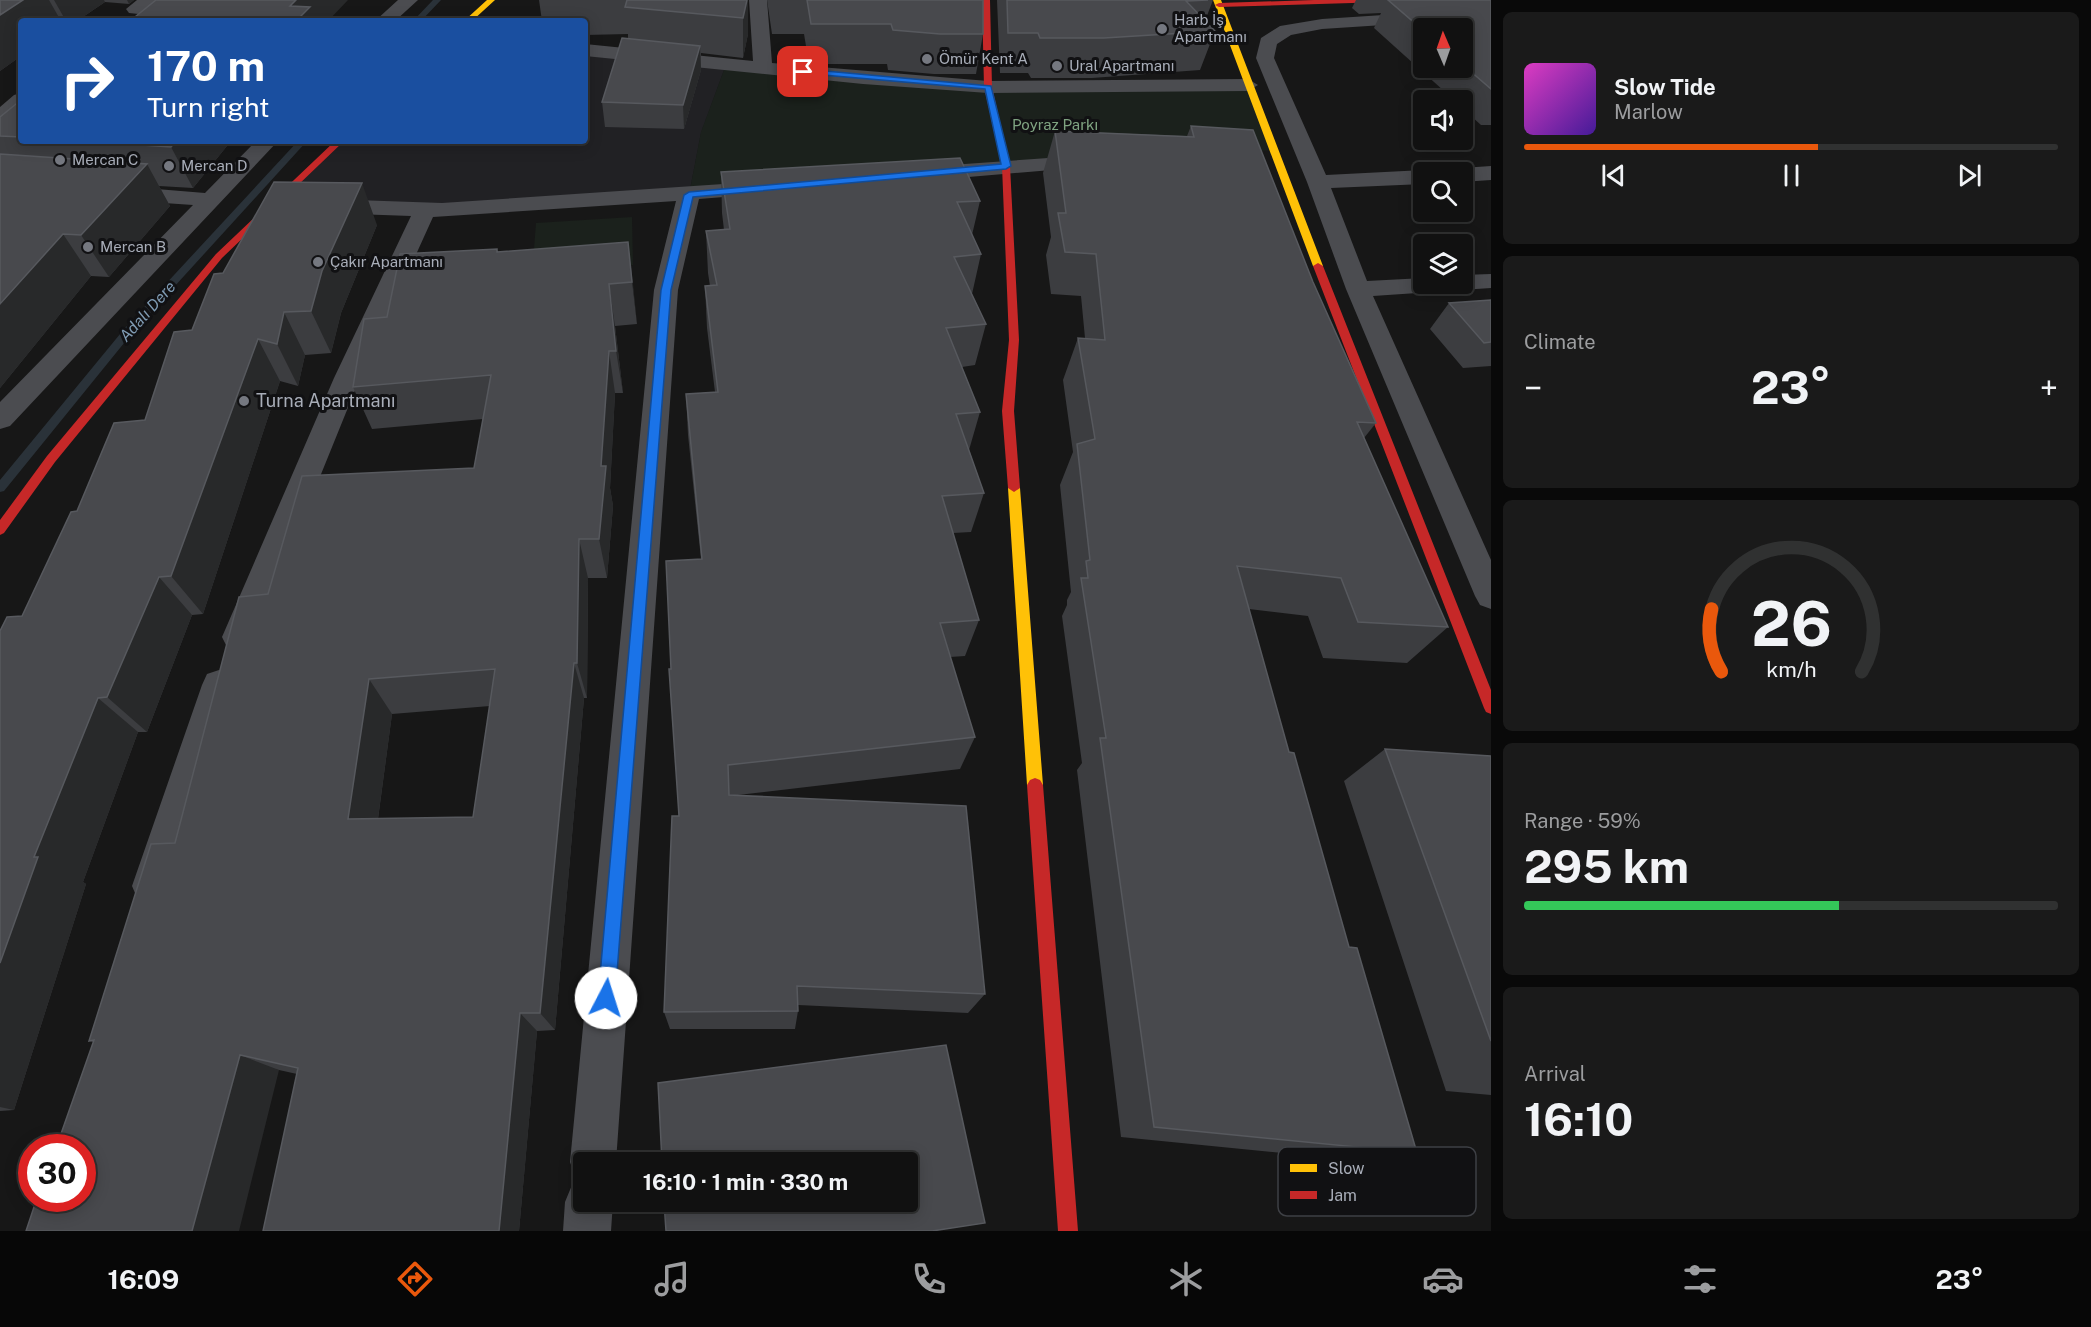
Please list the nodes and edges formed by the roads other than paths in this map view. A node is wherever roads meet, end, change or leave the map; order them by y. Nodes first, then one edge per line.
1 (409, 0) edge
2 (491, 0) edge
3 (758, 0) edge
4 (986, 0) edge
5 (1385, 0) edge
6 (1218, 2) edge
7 (142, 5) edge
8 (1491, 13) edge
9 (203, 15) edge
10 (124, 18) edge
11 (388, 18) edge
12 (471, 18) edge
13 (588, 50) edge
14 (764, 67) junction
15 (1248, 85) junction
16 (988, 87) junction
17 (18, 98) edge
18 (0, 99) edge
19 (18, 99) edge
20 (18, 101) edge
21 (0, 106) edge
22 (0, 117) edge
23 (265, 144) edge
24 (337, 144) edge
25 (1118, 159) edge
26 (1006, 166) junction
27 (1491, 173) edge
28 (1473, 174) edge
29 (900, 176) edge
30 (1413, 178) edge
31 (1318, 182) junction
32 (783, 186) edge
33 (94, 192) edge
34 (689, 195) junction
35 (211, 200) junction
36 (273, 204) junction
37 (425, 210) junction
38 (1491, 281) edge
39 (1473, 282) edge
40 (1413, 286) edge
41 (1358, 290) junction
42 (1, 416) edge
43 (0, 530) edge
44 (1491, 597) edge
45 (1491, 708) edge
46 (142, 914) edge
47 (593, 1152) edge
48 (588, 1212) edge
49 (587, 1231) edge
50 (1068, 1231) edge

1 - 11 street
2 - 12 street
3 - 14 street
4 - 16 street
5 - 6 street
6 - 15 street
7 - 9 street
7 - 10 street
8 - 31 street
13 - 14 street
14 - 16 street
15 - 16 street
15 - 45 street
16 - 26 street
17 - 18 street
19 - 21 street
20 - 22 street
23 - 35 street
24 - 36 street
25 - 26 street
26 - 29 street
26 - 50 street
27 - 28 street
30 - 31 street
31 - 41 street
32 - 34 street
33 - 35 street
34 - 37 street
34 - 47 street
35 - 42 street
36 - 37 street
36 - 43 street
37 - 46 street
38 - 39 street
40 - 41 street
41 - 44 street
48 - 49 street

